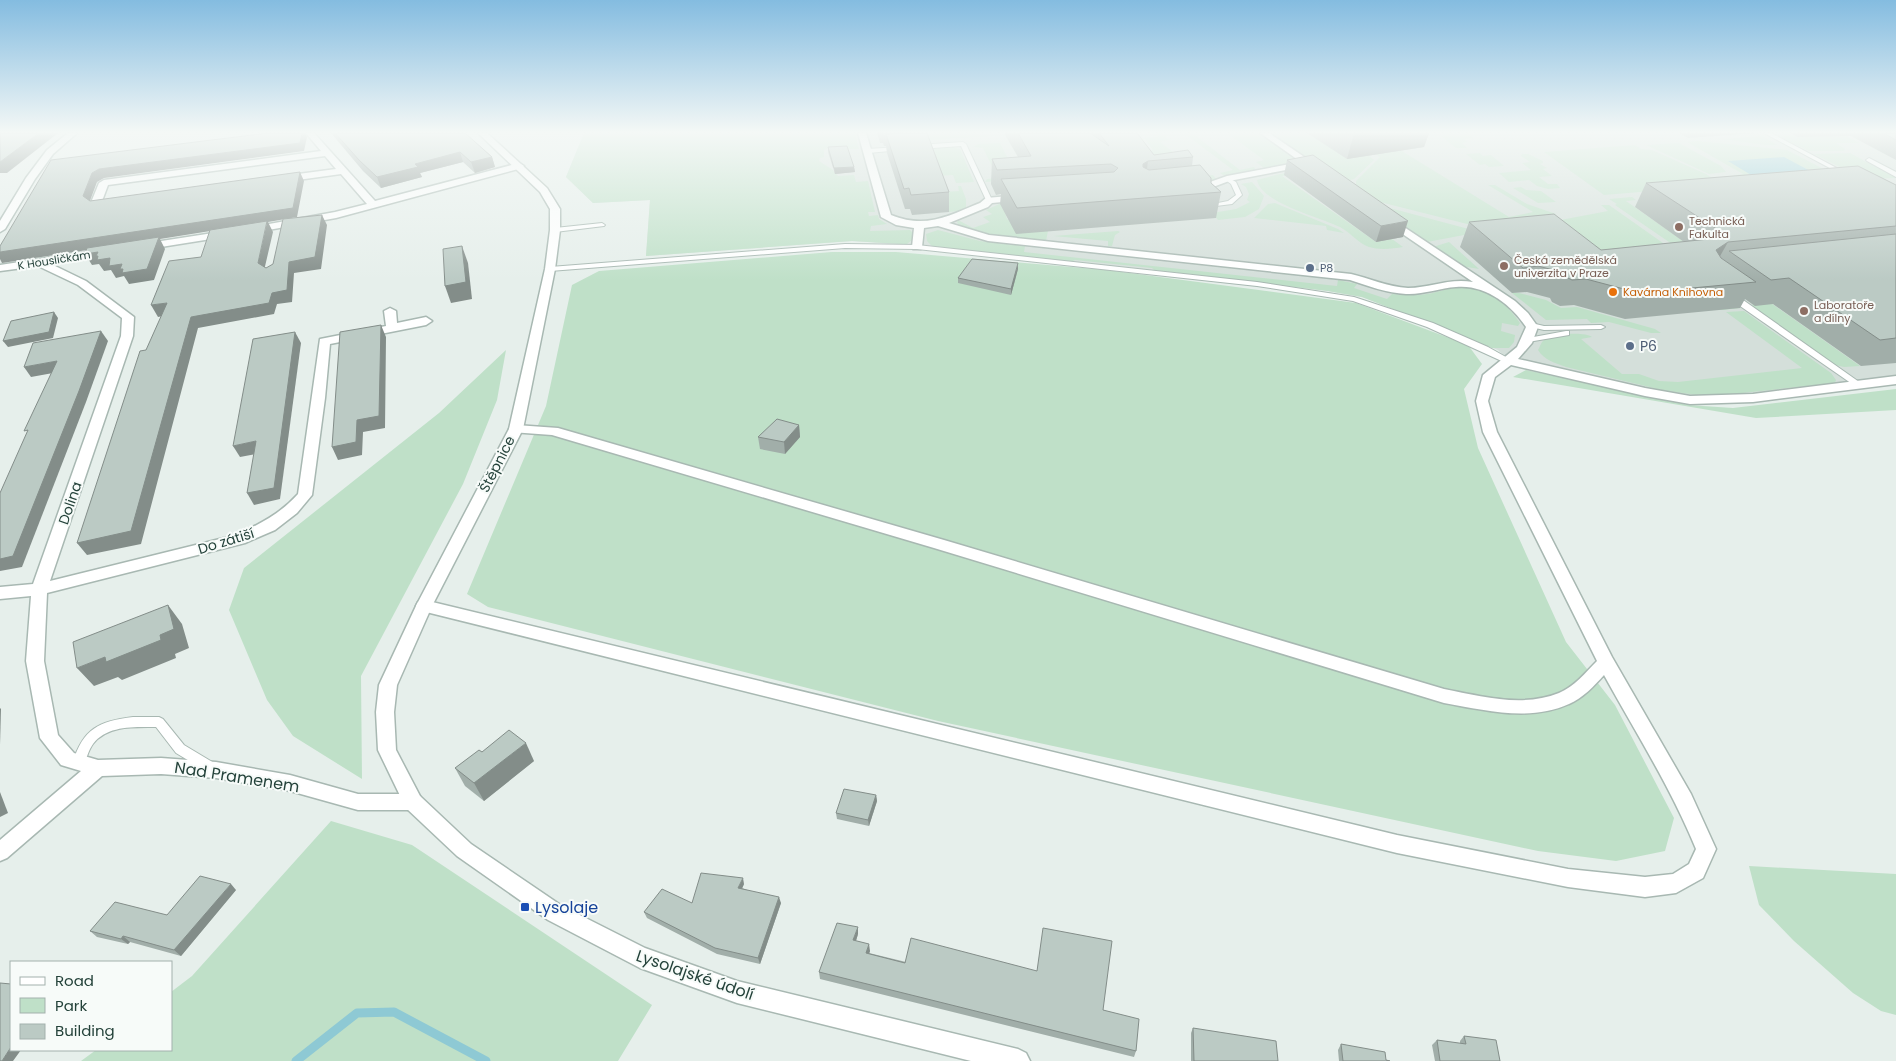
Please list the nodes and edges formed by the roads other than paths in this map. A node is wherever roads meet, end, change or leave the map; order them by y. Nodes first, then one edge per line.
1 (28, 183) edge
2 (108, 183) edge
3 (353, 183) edge
4 (457, 183) edge
5 (536, 183) edge
6 (877, 183) edge
7 (981, 183) edge
8 (1217, 183) edge
9 (1233, 183) edge
10 (1213, 184) edge
11 (1028, 197) edge
12 (989, 200) junction
13 (123, 201) edge
14 (373, 205) junction
15 (1210, 206) edge
16 (1384, 216) edge
17 (939, 223) junction
18 (602, 225) dead end
19 (919, 227) junction
20 (0, 229) edge
21 (555, 230) junction
22 (917, 247) junction
23 (39, 262) junction
24 (0, 268) edge
25 (550, 269) junction
26 (1488, 288) junction
27 (1726, 292) edge
28 (390, 311) dead end
29 (426, 321) dead end
30 (1530, 324) junction
31 (392, 327) junction
32 (1601, 327) dead end
33 (1588, 331) dead end
34 (1528, 340) junction
35 (1509, 361) junction
36 (1896, 380) edge
37 (1858, 384) junction
38 (516, 429) junction
39 (40, 589) junction
40 (0, 593) edge
41 (424, 606) junction
42 (1606, 662) junction
43 (89, 765) junction
44 (216, 770) junction
45 (413, 802) junction
46 (0, 852) edge
47 (1018, 1061) edge

1 - 20 street
2 - 13 street
3 - 14 street
4 - 14 street, K Housličkám
5 - 21 street, Štěpnice
6 - 19 street
7 - 12 lane
8 - 10 street
9 - 15 lane
11 - 12 street
12 - 17 street
14 - 23 street, K Housličkám
16 - 26 street
17 - 19 street
17 - 26 street
18 - 21 lane
19 - 22 street
21 - 25 street, Štěpnice
22 - 25 lane
22 - 35 lane
23 - 24 street, K Housličkám
23 - 39 street, Dolina
25 - 38 street, Štěpnice
26 - 30 street
27 - 37 lane
28 - 31 street
29 - 31 street, Do zátiší
30 - 32 lane
30 - 34 street
31 - 39 street, Do zátiší
33 - 34 lane
34 - 35 street
35 - 37 street
35 - 42 street
36 - 37 street
38 - 41 street, Štěpnice
38 - 42 street
39 - 40 street, Do zátiší
39 - 43 street, Dolina
41 - 42 street
41 - 45 street, Štěpnice
43 - 44 street, Nad Pramenem
43 - 44 lane
43 - 46 street
44 - 45 street, Nad Pramenem
45 - 47 street, Lysolajské údolí

